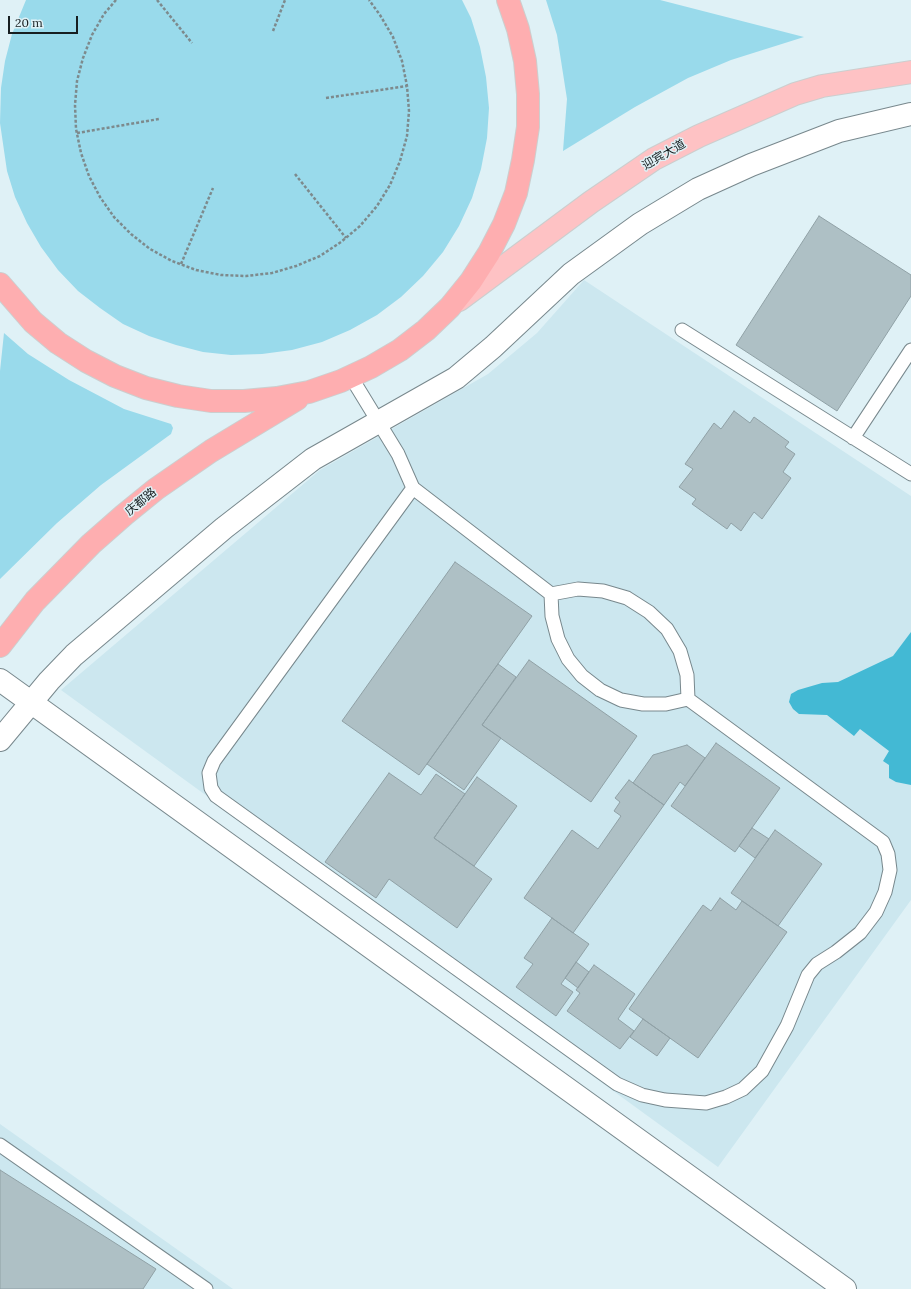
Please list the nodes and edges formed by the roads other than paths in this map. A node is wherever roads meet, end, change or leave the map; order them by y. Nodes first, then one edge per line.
1 (508, 0) edge
2 (911, 72) edge
3 (911, 114) edge
4 (0, 284) edge
5 (450, 307) junction
6 (682, 330) dead end
7 (911, 350) edge
8 (351, 377) junction
9 (309, 392) junction
10 (378, 422) junction
11 (853, 438) junction
12 (911, 474) edge
13 (414, 488) junction
14 (551, 594) junction
15 (0, 646) edge
16 (0, 680) edge
17 (688, 699) junction
18 (31, 702) junction
19 (0, 740) edge
20 (0, 1145) edge
21 (206, 1289) edge
22 (845, 1289) edge

1 - 5 highway
2 - 5 main road, 迎宾大道
3 - 10 street
4 - 9 highway
5 - 8 highway
6 - 11 lane
7 - 11 lane
8 - 9 highway
8 - 10 lane
9 - 15 highway, 庆都路
10 - 13 lane
10 - 18 street
11 - 12 lane
13 - 14 lane
13 - 17 lane
14 - 17 lane
14 - 17 lane
16 - 18 street
18 - 19 street
18 - 22 street
20 - 21 lane

